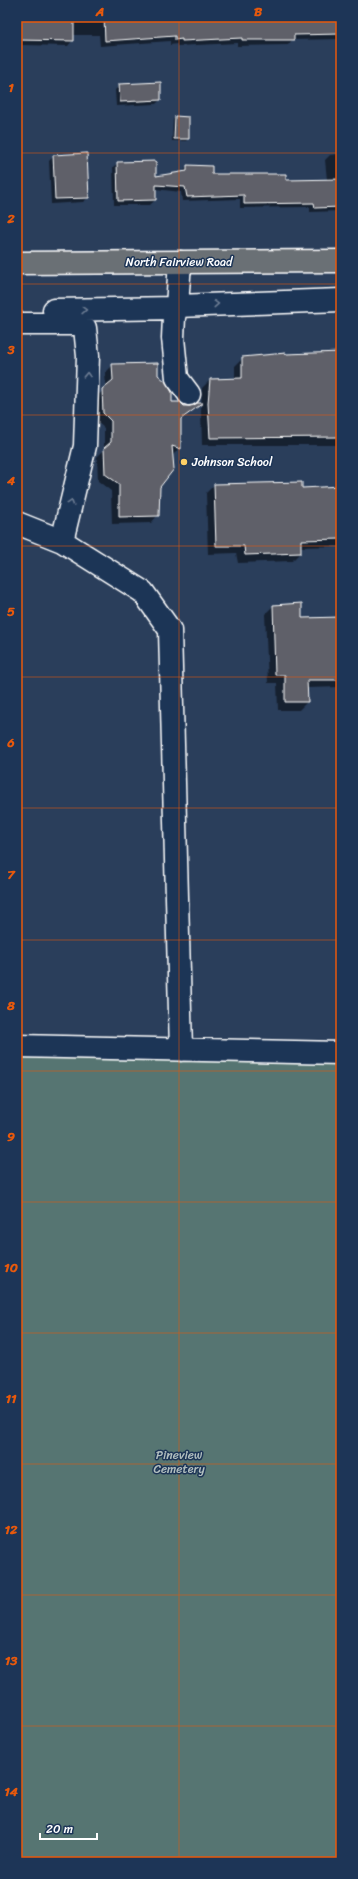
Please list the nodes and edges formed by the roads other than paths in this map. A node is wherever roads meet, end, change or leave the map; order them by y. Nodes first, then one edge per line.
1 (341, 261) edge
2 (180, 262) junction
3 (17, 263) edge
4 (341, 300) edge
5 (177, 307) junction
6 (17, 311) edge
7 (17, 324) edge
8 (188, 394) dead end
9 (17, 523) edge
10 (62, 541) junction
11 (17, 1046) edge
12 (181, 1050) junction
13 (341, 1053) edge

1 - 2 main road, North Fairview Road
2 - 3 main road, North Fairview Road
2 - 5 street
5 -> 4 street
6 -> 5 street
5 - 8 street
10 -> 7 street
9 - 10 street
10 - 12 street
11 - 12 street
12 - 13 street

